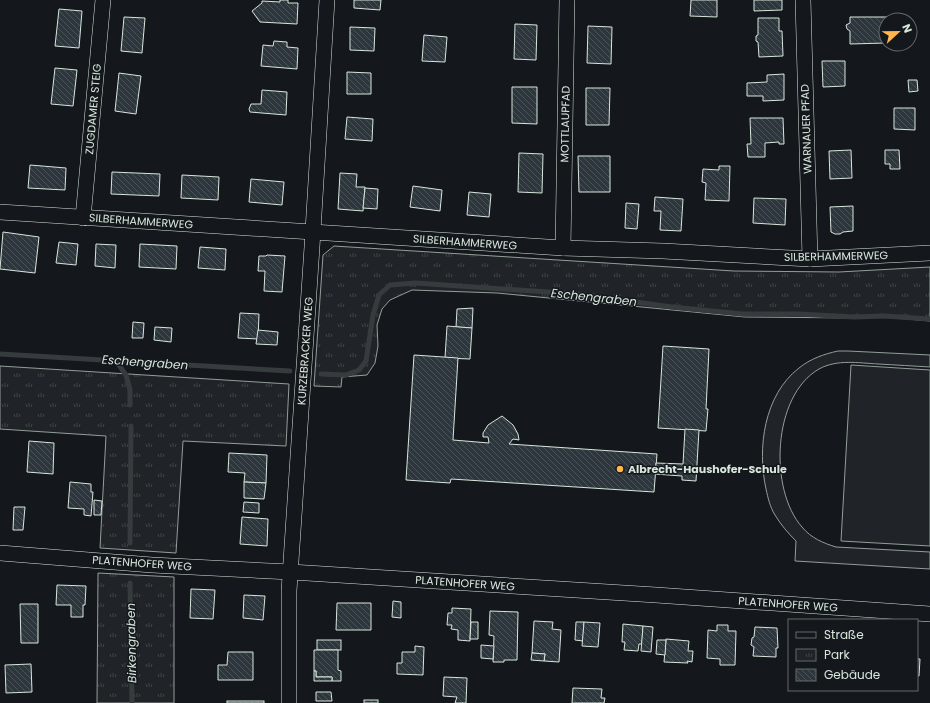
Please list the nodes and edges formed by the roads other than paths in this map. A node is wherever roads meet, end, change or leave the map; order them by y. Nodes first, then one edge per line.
1 (103, 0) edge
2 (327, 0) edge
3 (567, 0) edge
4 (803, 0) edge
5 (0, 212) edge
6 (83, 218) junction
7 (312, 232) junction
8 (563, 248) junction
9 (930, 253) edge
10 (810, 259) junction
11 (0, 553) edge
12 (291, 572) junction
13 (930, 614) edge
14 (289, 703) edge

1 - 6 street, ZUGDAMER STEIG
2 - 7 street, KURZEBRACKER WEG
3 - 8 street, MOTTLAUPFAD
4 - 10 street, WARNAUER PFAD
5 - 6 street, SILBERHAMMERWEG
6 - 7 street, SILBERHAMMERWEG
7 - 8 street, SILBERHAMMERWEG
7 - 12 street, KURZEBRACKER WEG
8 - 10 street, SILBERHAMMERWEG
9 - 10 street, SILBERHAMMERWEG
11 - 12 street, PLATENHOFER WEG
12 - 13 street, PLATENHOFER WEG
12 - 14 street, KURZEBRACKER WEG

